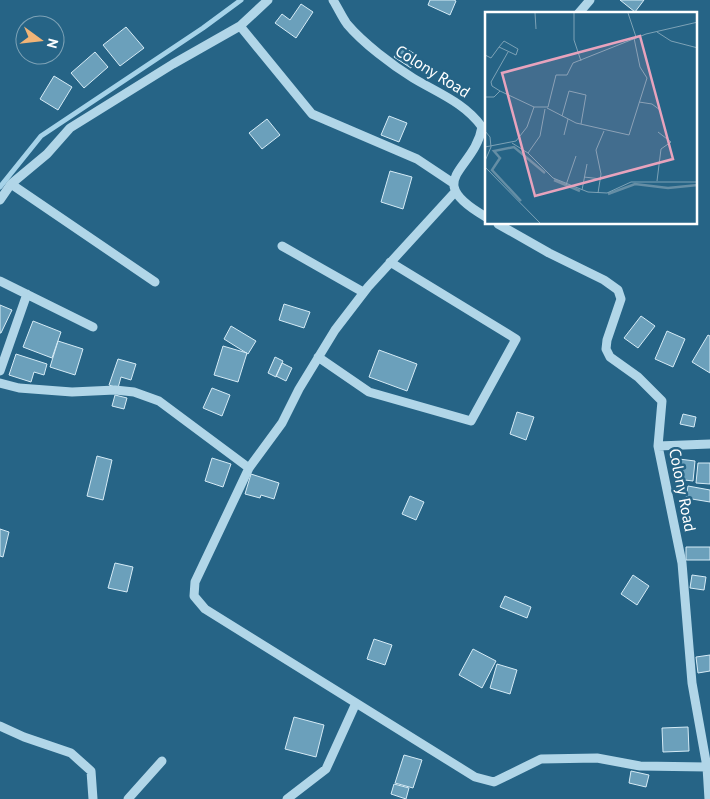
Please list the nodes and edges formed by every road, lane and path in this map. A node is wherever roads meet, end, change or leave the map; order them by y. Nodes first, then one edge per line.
1 (268, 0) edge
2 (334, 0) edge
3 (590, 0) edge
4 (580, 12) edge
5 (240, 26) junction
6 (484, 124) edge
7 (11, 184) junction
8 (454, 188) junction
9 (0, 200) edge
10 (485, 216) edge
11 (500, 225) edge
12 (282, 246) dead end
13 (390, 262) junction
14 (0, 281) edge
15 (155, 282) dead end
16 (364, 292) junction
17 (27, 294) junction
18 (93, 327) dead end
19 (318, 357) junction
20 (0, 371) edge
21 (0, 383) edge
22 (710, 444) edge
23 (658, 446) junction
24 (249, 468) junction
25 (356, 703) junction
26 (0, 726) edge
27 (162, 761) dead end
28 (707, 766) junction
29 (709, 778) edge
30 (92, 799) edge
31 (128, 799) edge
32 (287, 799) edge
33 (709, 799) edge

1 - 5 street
2 - 6 street, Colony Road
3 - 4 street
5 - 7 street
5 - 8 street
6 - 8 street, Colony Road
7 - 9 street
7 - 15 street
8 - 10 street
8 - 13 street, Colony Road
11 - 23 street, Colony Road
12 - 16 street
13 - 16 street, Colony Road
13 - 19 street
14 - 17 street
16 - 19 street, Colony Road
17 - 18 street
17 - 20 street
19 - 24 street, Colony Road
21 - 24 street
22 - 23 street
23 - 28 street, Colony Road
24 - 25 street, Colony Road
25 - 28 street, Colony Road
25 - 32 street
26 - 30 street
27 - 31 street
28 - 29 street, Colony Road
29 - 33 street, Colony Road

